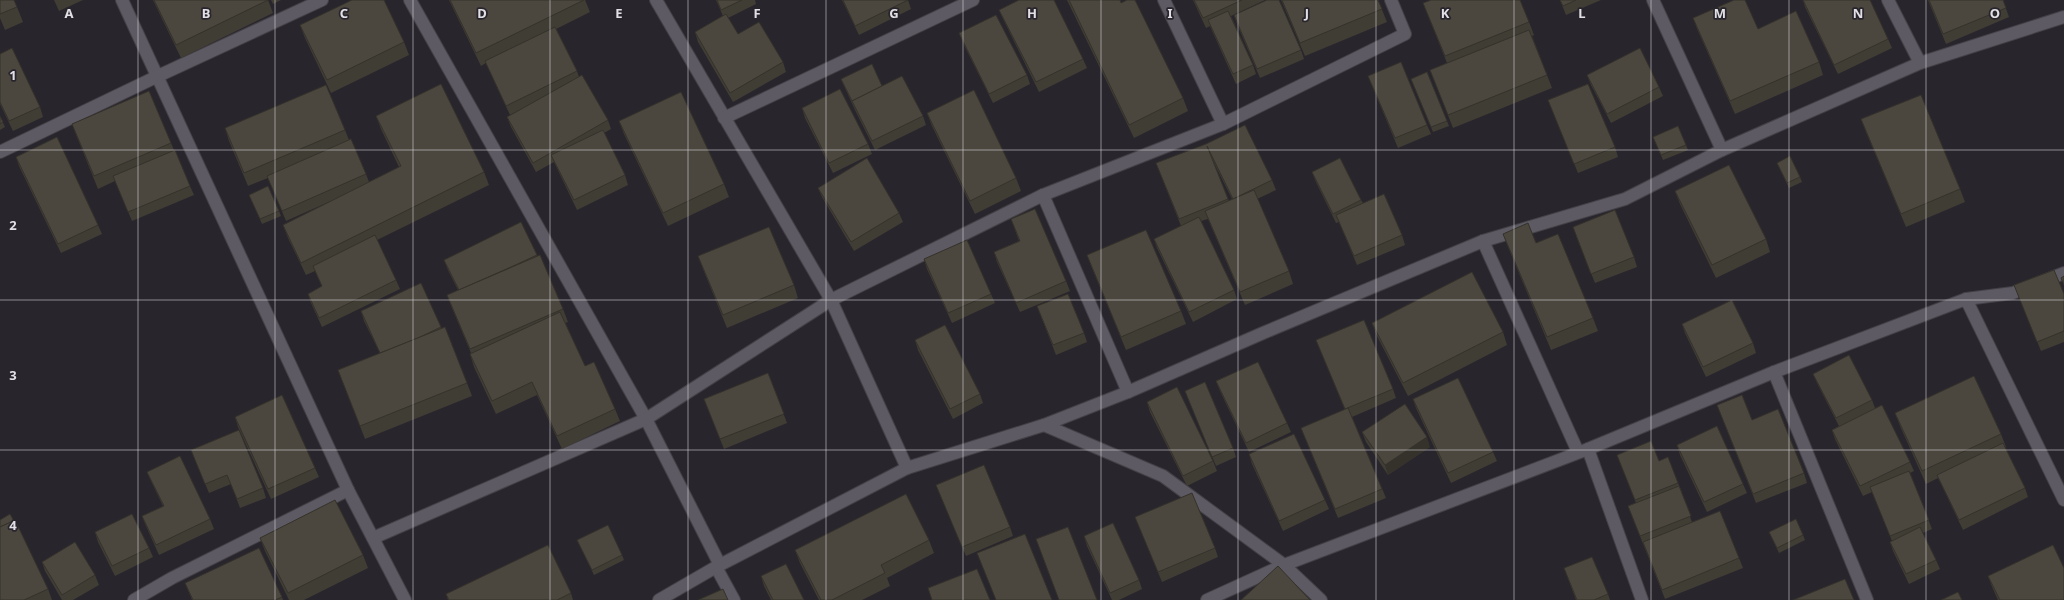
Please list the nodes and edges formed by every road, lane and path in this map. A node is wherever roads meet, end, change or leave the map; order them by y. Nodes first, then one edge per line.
1 (122, 0) edge
2 (322, 0) edge
3 (410, 0) edge
4 (656, 0) edge
5 (973, 0) edge
6 (1164, 0) edge
7 (1391, 0) edge
8 (1653, 0) edge
9 (1888, 0) edge
10 (2064, 17) edge
11 (1920, 63) junction
12 (158, 76) junction
13 (724, 118) junction
14 (1223, 124) junction
15 (1722, 150) junction
16 (0, 152) edge
17 (1043, 195) junction
18 (1484, 241) junction
19 (2064, 273) edge
20 (1966, 299) junction
21 (830, 300) junction
22 (1774, 372) junction
23 (1128, 392) junction
24 (646, 419) junction
25 (1044, 425) junction
26 (1583, 450) junction
27 (907, 468) junction
28 (348, 490) junction
29 (2064, 500) edge
30 (373, 538) junction
31 (1284, 565) junction
32 (718, 566) junction
33 (149, 596) edge
34 (134, 600) edge
35 (405, 600) edge
36 (659, 600) edge
37 (734, 600) edge
38 (1207, 600) edge
39 (1321, 600) edge
40 (1642, 600) edge
41 (1867, 600) edge

1 - 12 street
2 - 12 street
3 - 24 street
4 - 13 street
5 - 13 street
6 - 14 street
7 - 14 street
8 - 15 street
9 - 11 street
10 - 11 street
11 - 15 street
12 - 16 street
12 - 28 street
13 - 21 street
14 - 17 street
15 - 18 street
17 - 21 street
17 - 23 street
18 - 23 street
18 - 26 street
19 - 20 street
20 - 22 street
20 - 29 street
21 - 24 street
21 - 27 street
22 - 26 street
22 - 41 street
23 - 25 street
24 - 30 street
24 - 32 street
25 - 27 street
25 - 31 street
26 - 31 street
26 - 40 street
27 - 32 street
28 - 30 street
28 - 33 street
30 - 35 street
31 - 38 street
31 - 39 street
32 - 36 street
32 - 37 street
33 - 34 street

